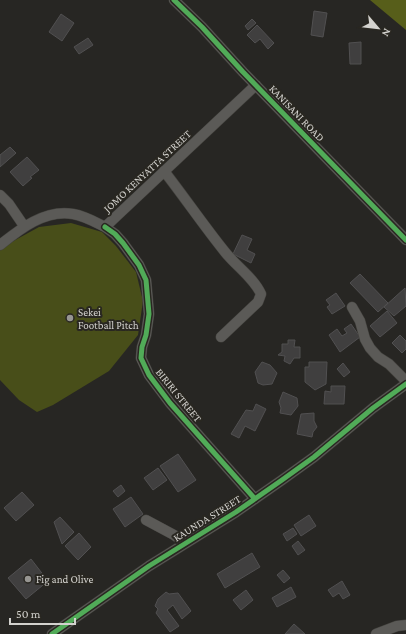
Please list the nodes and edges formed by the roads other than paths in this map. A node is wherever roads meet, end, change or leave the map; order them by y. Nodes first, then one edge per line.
1 (174, 0) edge
2 (256, 85) junction
3 (164, 172) junction
4 (0, 195) edge
5 (24, 226) junction
6 (105, 227) junction
7 (406, 240) edge
8 (0, 245) edge
9 (352, 307) dead end
10 (221, 337) dead end
11 (406, 381) edge
12 (406, 384) edge
13 (255, 499) junction
14 (146, 520) dead end
15 (185, 543) junction
16 (406, 625) edge
17 (52, 634) edge
18 (376, 634) edge

1 - 2 street, KANISANI ROAD
2 - 3 street, JOMO KENYATTA STREET
2 - 7 street, KANISANI ROAD
3 - 6 street, JOMO KENYATTA STREET
3 - 10 street
4 - 5 street
5 - 6 street, JOMO KENYATTA STREET
5 - 8 street, JOMO KENYATTA STREET
6 - 13 street, BIRIRI STREET
9 - 11 street
12 - 13 street, KAUNDA STREET
13 - 15 street, KAUNDA STREET
14 - 15 street
15 - 17 street, KAUNDA STREET
16 - 18 street

